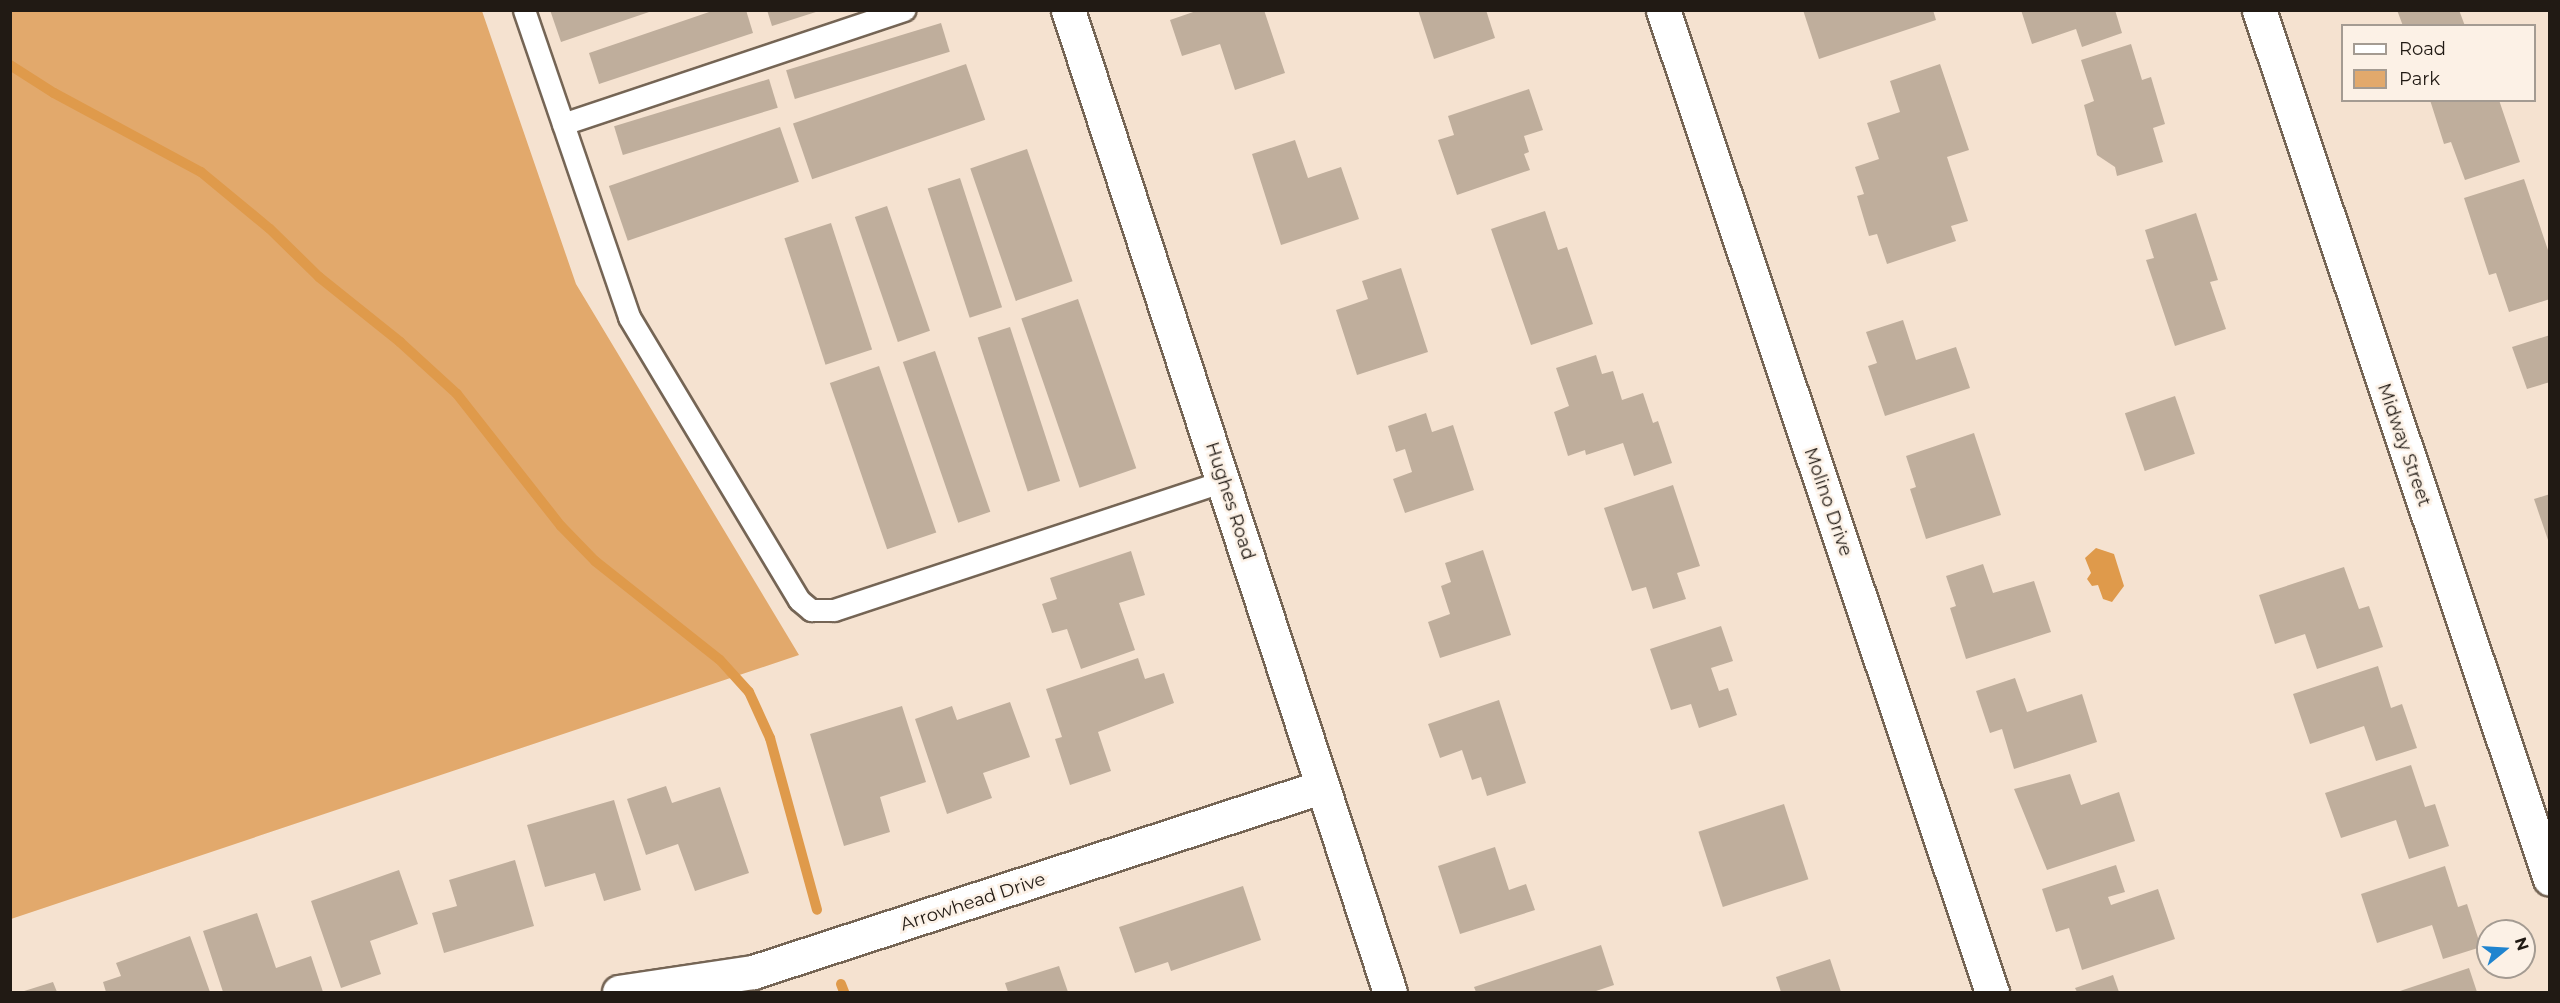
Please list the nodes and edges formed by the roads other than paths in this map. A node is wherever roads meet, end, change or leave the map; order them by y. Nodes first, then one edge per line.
1 (524, 10) edge
2 (904, 10) edge
3 (1068, 10) edge
4 (1663, 10) edge
5 (2259, 10) edge
6 (563, 124) junction
7 (1224, 481) junction
8 (1321, 787) junction
9 (2550, 879) edge
10 (619, 993) edge
11 (1390, 993) edge
12 (1992, 993) edge

1 - 6 lane
2 - 6 lane
3 - 7 street, Hughes Road
4 - 12 street, Molino Drive
5 - 9 street, Midway Street
6 - 7 lane
7 - 8 street, Hughes Road
8 - 10 street, Arrowhead Drive
8 - 11 street, Hughes Road

